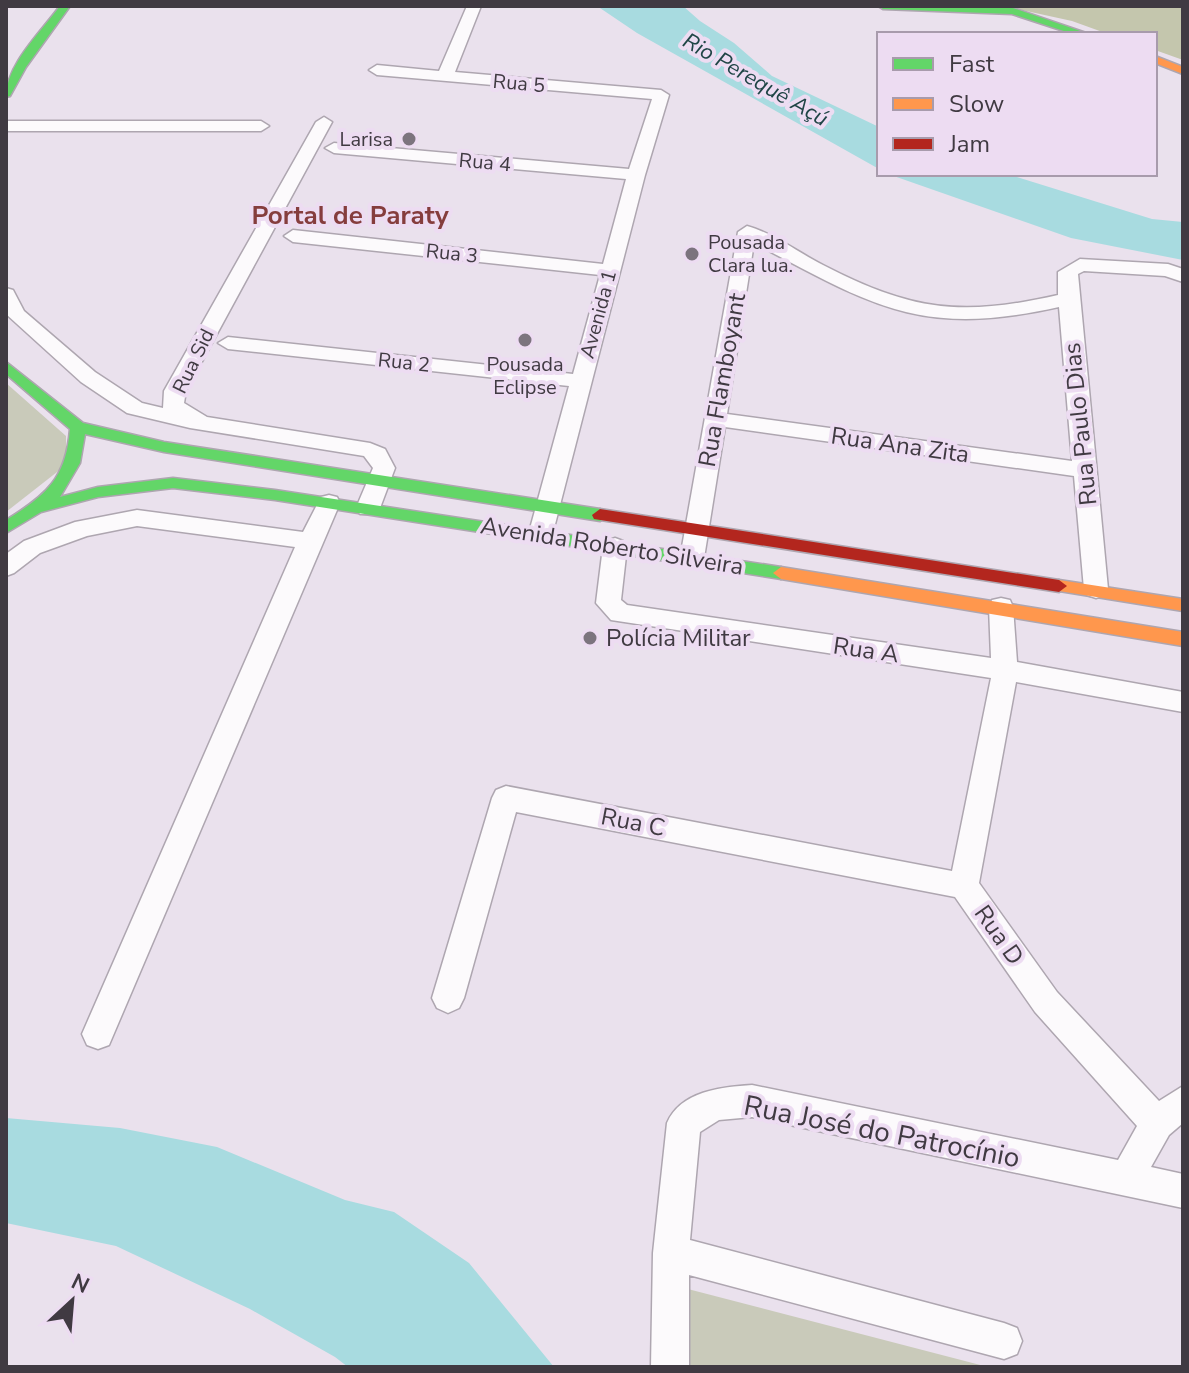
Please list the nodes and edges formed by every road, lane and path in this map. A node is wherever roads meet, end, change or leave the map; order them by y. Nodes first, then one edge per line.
1 (474, 6) edge
2 (883, 6) edge
3 (64, 8) edge
4 (1078, 32) edge
5 (1157, 60) edge
6 (377, 70) dead end
7 (1183, 71) edge
8 (445, 76) junction
9 (6, 94) edge
10 (661, 95) joint
11 (324, 122) dead end
12 (6, 126) edge
13 (261, 126) dead end
14 (334, 148) dead end
15 (636, 175) junction
16 (293, 236) dead end
17 (610, 270) junction
18 (1175, 273) edge
19 (6, 294) edge
20 (1068, 299) junction
21 (228, 343) dead end
22 (6, 367) edge
23 (580, 381) junction
24 (715, 419) junction
25 (201, 423) junction
26 (78, 427) junction
27 (1085, 470) junction
28 (379, 481) junction
29 (329, 503) junction
30 (41, 507) junction
31 (547, 507) junction
32 (368, 508) junction
33 (6, 527) edge
34 (696, 529) junction
35 (540, 536) junction
36 (310, 541) junction
37 (615, 547) junction
38 (692, 558) junction
39 (6, 567) edge
40 (1096, 589) junction
41 (1183, 605) edge
42 (1001, 607) junction
43 (1183, 639) edge
44 (1005, 670) junction
45 (1183, 702) edge
46 (964, 886) junction
47 (448, 998) dead end
48 (98, 1034) dead end
49 (1183, 1102) edge
50 (1157, 1123) junction
51 (1126, 1179) junction
52 (1183, 1191) edge
53 (671, 1253) junction
54 (1004, 1341) dead end
55 (670, 1367) edge

1 - 8 street
2 - 4 main road
3 - 9 main road
5 - 7 main road
6 - 8 street, Rua 5
8 - 10 street, Rua 5
10 - 15 street, Avenida 1
11 - 25 street, Rua Sid
12 - 13 street
14 - 15 street, Rua 4
15 - 17 street, Avenida 1
16 - 17 street, Rua 3
17 - 23 street, Avenida 1
18 - 20 street, Rua Paulo Dias
19 - 25 street
20 - 24 street, Rua Flamboyant
20 - 27 street, Rua Paulo Dias
21 - 23 street, Rua 2
22 - 26 main road
23 - 31 street, Avenida 1
24 - 27 street, Rua Ana Zita
24 - 34 street, Rua Flamboyant
25 - 28 street, Rua Sid
26 - 28 main road, Avenida Roberto Silveira
26 - 30 main road
27 - 40 street, Rua Paulo Dias
28 - 31 main road, Avenida Roberto Silveira
28 - 32 street
29 - 30 main road, Avenida Roberto Silveira
29 - 32 main road, Avenida Roberto Silveira
29 - 36 street
30 - 33 main road
31 - 34 main road, Avenida Roberto Silveira
31 - 35 street, Avenida 1
32 - 35 main road, Avenida Roberto Silveira
34 - 38 street, Rua Flamboyant
34 - 40 main road, Avenida Roberto Silveira
35 - 37 main road, Avenida Roberto Silveira
36 - 39 street
36 - 48 street
37 - 38 main road, Avenida Roberto Silveira
37 - 44 street, Rua A
38 - 42 main road, Avenida Roberto Silveira
40 - 41 main road, Avenida Roberto Silveira
42 - 43 main road, Avenida Roberto Silveira
42 - 44 street, Rua D
44 - 45 street, Rua A
44 - 46 street, Rua D
46 - 47 street, Rua C
46 - 50 street, Rua D
49 - 50 street
50 - 51 street
51 - 52 street, Rua José do Patrocínio
51 - 53 street, Rua José do Patrocínio
53 - 54 street
53 - 55 street, Rua José do Patrocínio

